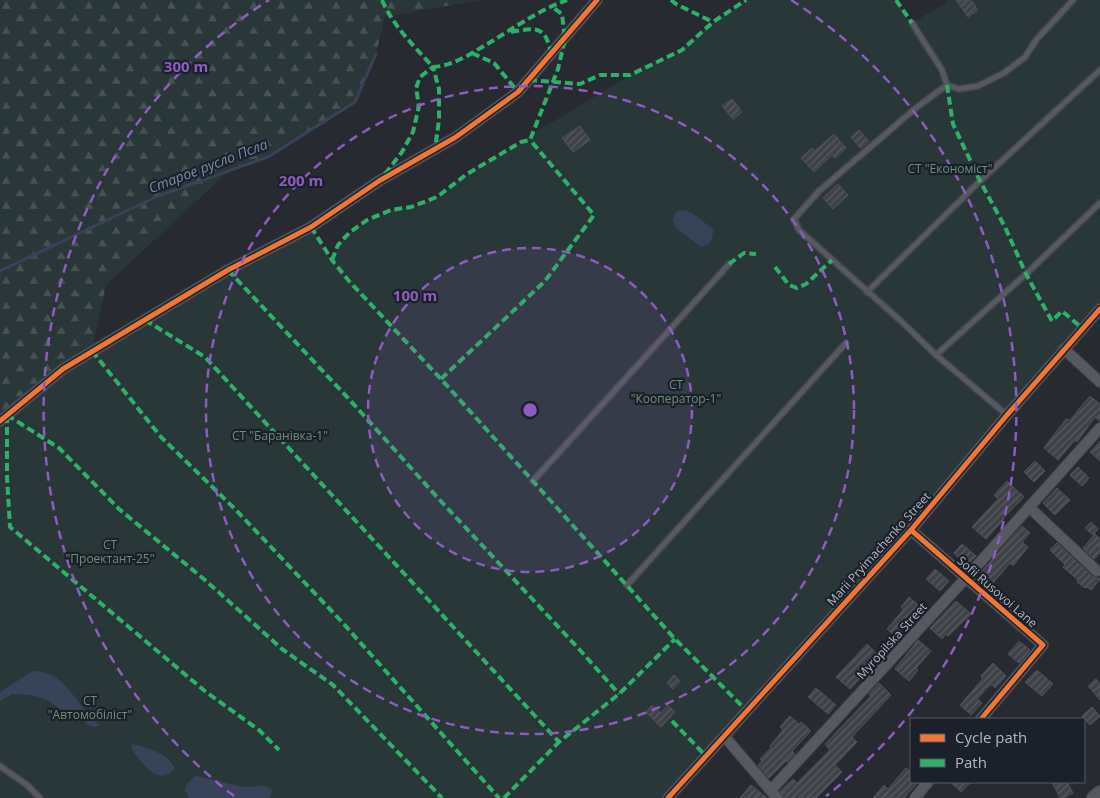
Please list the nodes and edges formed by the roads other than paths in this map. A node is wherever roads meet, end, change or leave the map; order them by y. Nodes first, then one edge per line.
1 (597, 0) edge
2 (1073, 0) edge
3 (912, 23) dead end
4 (1100, 70) edge
5 (947, 86) junction
6 (1100, 203) edge
7 (729, 264) dead end
8 (867, 292) junction
9 (1100, 309) edge
10 (846, 343) dead end
11 (1064, 349) junction
12 (936, 355) junction
13 (1100, 382) edge
14 (1006, 415) junction
15 (0, 421) edge
16 (1100, 428) edge
17 (533, 481) dead end
18 (1029, 507) junction
19 (911, 530) junction
20 (1097, 571) dead end
21 (965, 579) junction
22 (627, 585) dead end
23 (982, 718) edge
24 (725, 736) junction
25 (0, 766) edge
26 (927, 783) edge
27 (1100, 793) edge
28 (774, 794) edge
29 (40, 798) edge
30 (668, 798) edge
31 (914, 798) edge
32 (1094, 798) edge

1 - 15 street
2 - 5 lane
3 - 5 lane
4 - 8 lane
5 - 8 lane
6 - 12 lane
7 - 17 lane
8 - 12 lane
9 - 11 street, Marii Pryimachenko Street
10 - 22 lane
11 - 13 street
11 - 14 street, Marii Pryimachenko Street
12 - 14 lane
14 - 19 street, Marii Pryimachenko Street
16 - 18 street, Myropilska Street
18 - 20 street
18 - 21 street, Myropilska Street
19 - 21 street, Sofii Rusovoi Lane
19 - 24 street, Marii Pryimachenko Street
21 - 23 street, Sofii Rusovoi Lane
21 - 28 street, Myropilska Street
24 - 28 street
24 - 30 street, Marii Pryimachenko Street
25 - 29 lane
26 - 31 street
27 - 32 main road

